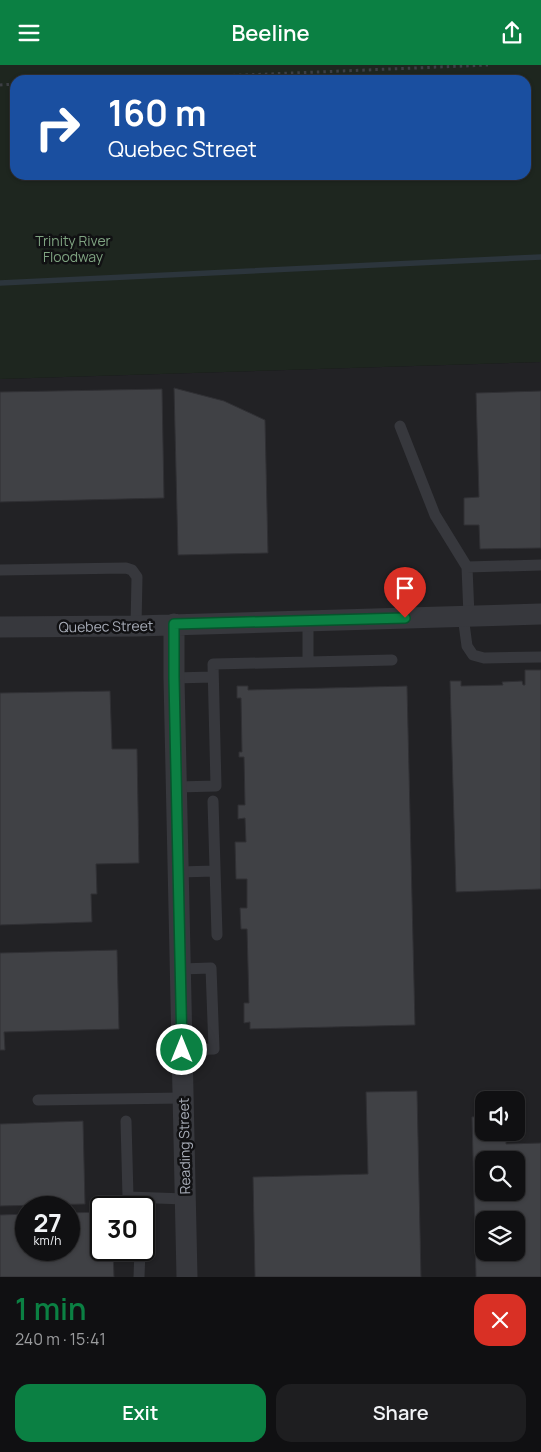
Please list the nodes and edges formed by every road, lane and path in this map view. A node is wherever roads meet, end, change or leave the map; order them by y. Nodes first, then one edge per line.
1 (488, 65) edge
2 (244, 75) edge
3 (400, 426) dead end
4 (541, 565) edge
5 (467, 567) junction
6 (0, 571) edge
7 (541, 614) edge
8 (466, 616) junction
9 (308, 621) junction
10 (174, 624) junction
11 (136, 626) junction
12 (0, 627) edge
13 (541, 657) edge
14 (392, 660) dead end
15 (308, 662) junction
16 (213, 677) junction
17 (174, 678) junction
18 (177, 787) junction
19 (213, 801) dead end
20 (214, 871) junction
21 (179, 872) junction
22 (217, 935) dead end
23 (181, 969) junction
24 (182, 1050) junction
25 (183, 1098) junction
26 (38, 1100) dead end
27 (126, 1121) dead end
28 (128, 1196) edge
29 (185, 1199) junction
30 (155, 1202) edge
31 (140, 1261) edge
32 (139, 1277) edge
33 (187, 1277) edge

1 - 2 path
3 - 5 lane
4 - 5 lane
5 - 8 lane
6 - 11 lane
7 - 8 street, Quebec Street
8 - 9 street, Quebec Street
8 - 13 lane
9 - 10 street, Quebec Street
9 - 15 lane
10 - 11 street, Quebec Street
10 - 17 street, Reading Street
11 - 12 street, Quebec Street
14 - 15 lane
15 - 16 lane
16 - 17 lane
16 - 18 lane
17 - 18 street, Reading Street
18 - 21 street, Reading Street
19 - 20 lane
20 - 21 lane
20 - 22 lane
21 - 23 street, Reading Street
23 - 24 street, Reading Street
23 - 24 lane
24 - 25 street, Reading Street
25 - 26 lane
25 - 29 street, Reading Street
27 - 28 lane
29 - 30 lane
29 - 33 street, Reading Street
31 - 32 lane

